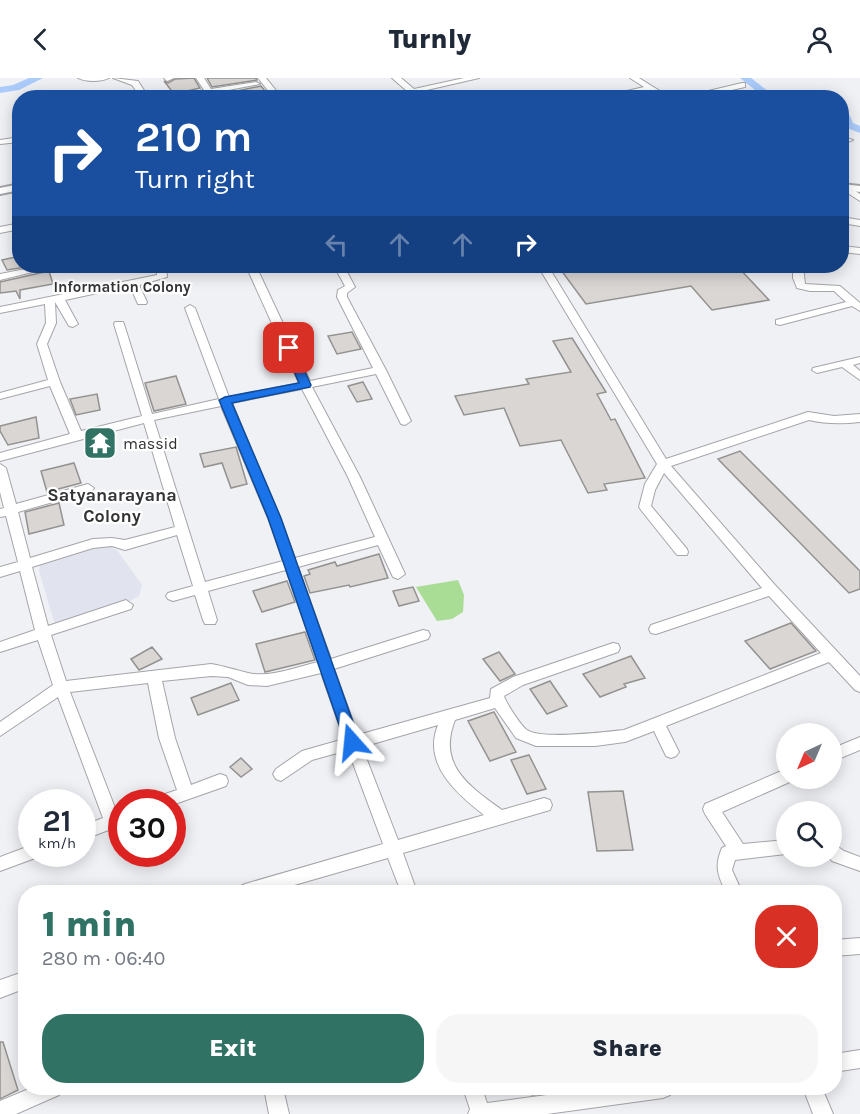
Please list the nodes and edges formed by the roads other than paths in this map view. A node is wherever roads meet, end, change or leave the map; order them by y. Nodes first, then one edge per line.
1 (82, 78) edge
2 (105, 78) edge
3 (117, 78) edge
4 (396, 78) edge
5 (475, 78) edge
6 (654, 78) edge
7 (637, 80) edge
8 (259, 81) edge
9 (742, 85) dead end
10 (649, 88) junction
11 (140, 90) edge
12 (228, 90) edge
13 (411, 90) edge
14 (431, 90) edge
15 (641, 90) edge
16 (653, 90) edge
17 (719, 90) edge
18 (19, 273) edge
19 (162, 273) edge
20 (254, 273) edge
21 (343, 273) edge
22 (547, 273) edge
23 (798, 273) edge
24 (0, 277) edge
25 (133, 282) junction
26 (54, 298) junction
27 (142, 302) dead end
28 (857, 306) edge
29 (190, 308) dead end
30 (0, 310) edge
31 (780, 322) dead end
32 (73, 324) dead end
33 (119, 324) dead end
34 (860, 360) edge
35 (845, 364) junction
36 (381, 370) junction
37 (818, 370) dead end
38 (860, 377) edge
39 (54, 382) junction
40 (306, 385) junction
41 (0, 396) edge
42 (225, 400) junction
43 (860, 418) edge
44 (148, 420) junction
45 (405, 420) dead end
46 (76, 434) junction
47 (0, 457) edge
48 (663, 464) junction
49 (0, 468) edge
50 (88, 488) dead end
51 (6, 511) edge
52 (182, 529) junction
53 (382, 539) junction
54 (682, 552) dead end
55 (289, 563) junction
56 (26, 564) junction
57 (0, 572) edge
58 (398, 574) dead end
59 (200, 589) junction
60 (771, 590) junction
61 (173, 596) dead end
62 (126, 605) dead end
63 (210, 620) dead end
64 (656, 629) dead end
65 (43, 633) junction
66 (423, 635) dead end
67 (0, 647) edge
68 (613, 648) dead end
69 (831, 655) junction
70 (326, 666) junction
71 (154, 676) junction
72 (860, 686) edge
73 (61, 687) junction
74 (498, 701) junction
75 (449, 716) junction
76 (658, 724) junction
77 (0, 730) edge
78 (352, 742) junction
79 (860, 743) edge
80 (842, 751) edge
81 (671, 752) dead end
82 (281, 774) dead end
83 (776, 780) edge
84 (220, 781) dead end
85 (185, 789) edge
86 (186, 793) edge
87 (108, 799) edge
88 (544, 805) dead end
89 (500, 818) junction
90 (392, 848) junction
91 (776, 849) edge
92 (739, 852) junction
93 (18, 857) edge
94 (842, 857) edge
95 (0, 864) edge
96 (860, 864) edge
97 (268, 885) edge
98 (406, 885) edge
99 (731, 885) edge
100 (860, 946) edge
101 (842, 947) edge
102 (18, 982) edge
103 (0, 989) edge
104 (860, 1059) edge
105 (842, 1062) edge
106 (36, 1095) edge
107 (275, 1095) edge
108 (475, 1095) edge
109 (614, 1095) edge
110 (816, 1095) edge
111 (0, 1111) edge
112 (279, 1114) edge
113 (480, 1114) edge
114 (823, 1114) edge

1 - 2 street
3 - 11 street
4 - 13 street
5 - 14 street
6 - 7 street
7 - 10 street
8 - 12 street
9 - 17 street
10 - 15 street
10 - 16 street
18 - 24 street
19 - 25 street
20 - 40 street
21 - 36 street
22 - 48 street
23 - 28 street
25 - 26 street
25 - 27 street
26 - 30 street
26 - 32 street
26 - 39 street
28 - 31 street
29 - 42 street
33 - 44 street
34 - 35 street
35 - 37 street
35 - 38 street
36 - 40 street
36 - 45 street
39 - 41 street
39 - 46 street
40 - 42 street
40 - 53 street
42 - 44 street
42 - 55 street
43 - 48 street
44 - 46 street
44 - 52 street
46 - 47 street
48 - 54 street
48 - 60 street
49 - 51 street
50 - 51 street
51 - 56 street
52 - 56 street
52 - 59 street
53 - 55 street
53 - 58 street
55 - 59 street
55 - 70 street
56 - 57 street
56 - 65 street
59 - 61 street
59 - 63 street
60 - 64 street
60 - 69 street
62 - 65 street
65 - 67 street
65 - 73 street
66 - 70 street
68 - 74 street
69 - 72 street
69 - 76 street
70 - 71 street
70 - 78 street
71 - 73 street
71 - 85 street
73 - 77 street
73 - 87 street
74 - 75 street
74 - 76 street
75 - 78 street
75 - 89 street
76 - 81 street
78 - 82 street
78 - 90 street
79 - 80 street
83 - 92 street
84 - 86 street
88 - 89 street
89 - 90 street
90 - 97 street
90 - 98 street
91 - 92 street
92 - 99 street
93 - 95 street
94 - 96 street
100 - 101 street
102 - 103 street
104 - 105 street
106 - 111 street
107 - 112 street
108 - 113 street
109 - 113 street
110 - 114 street

